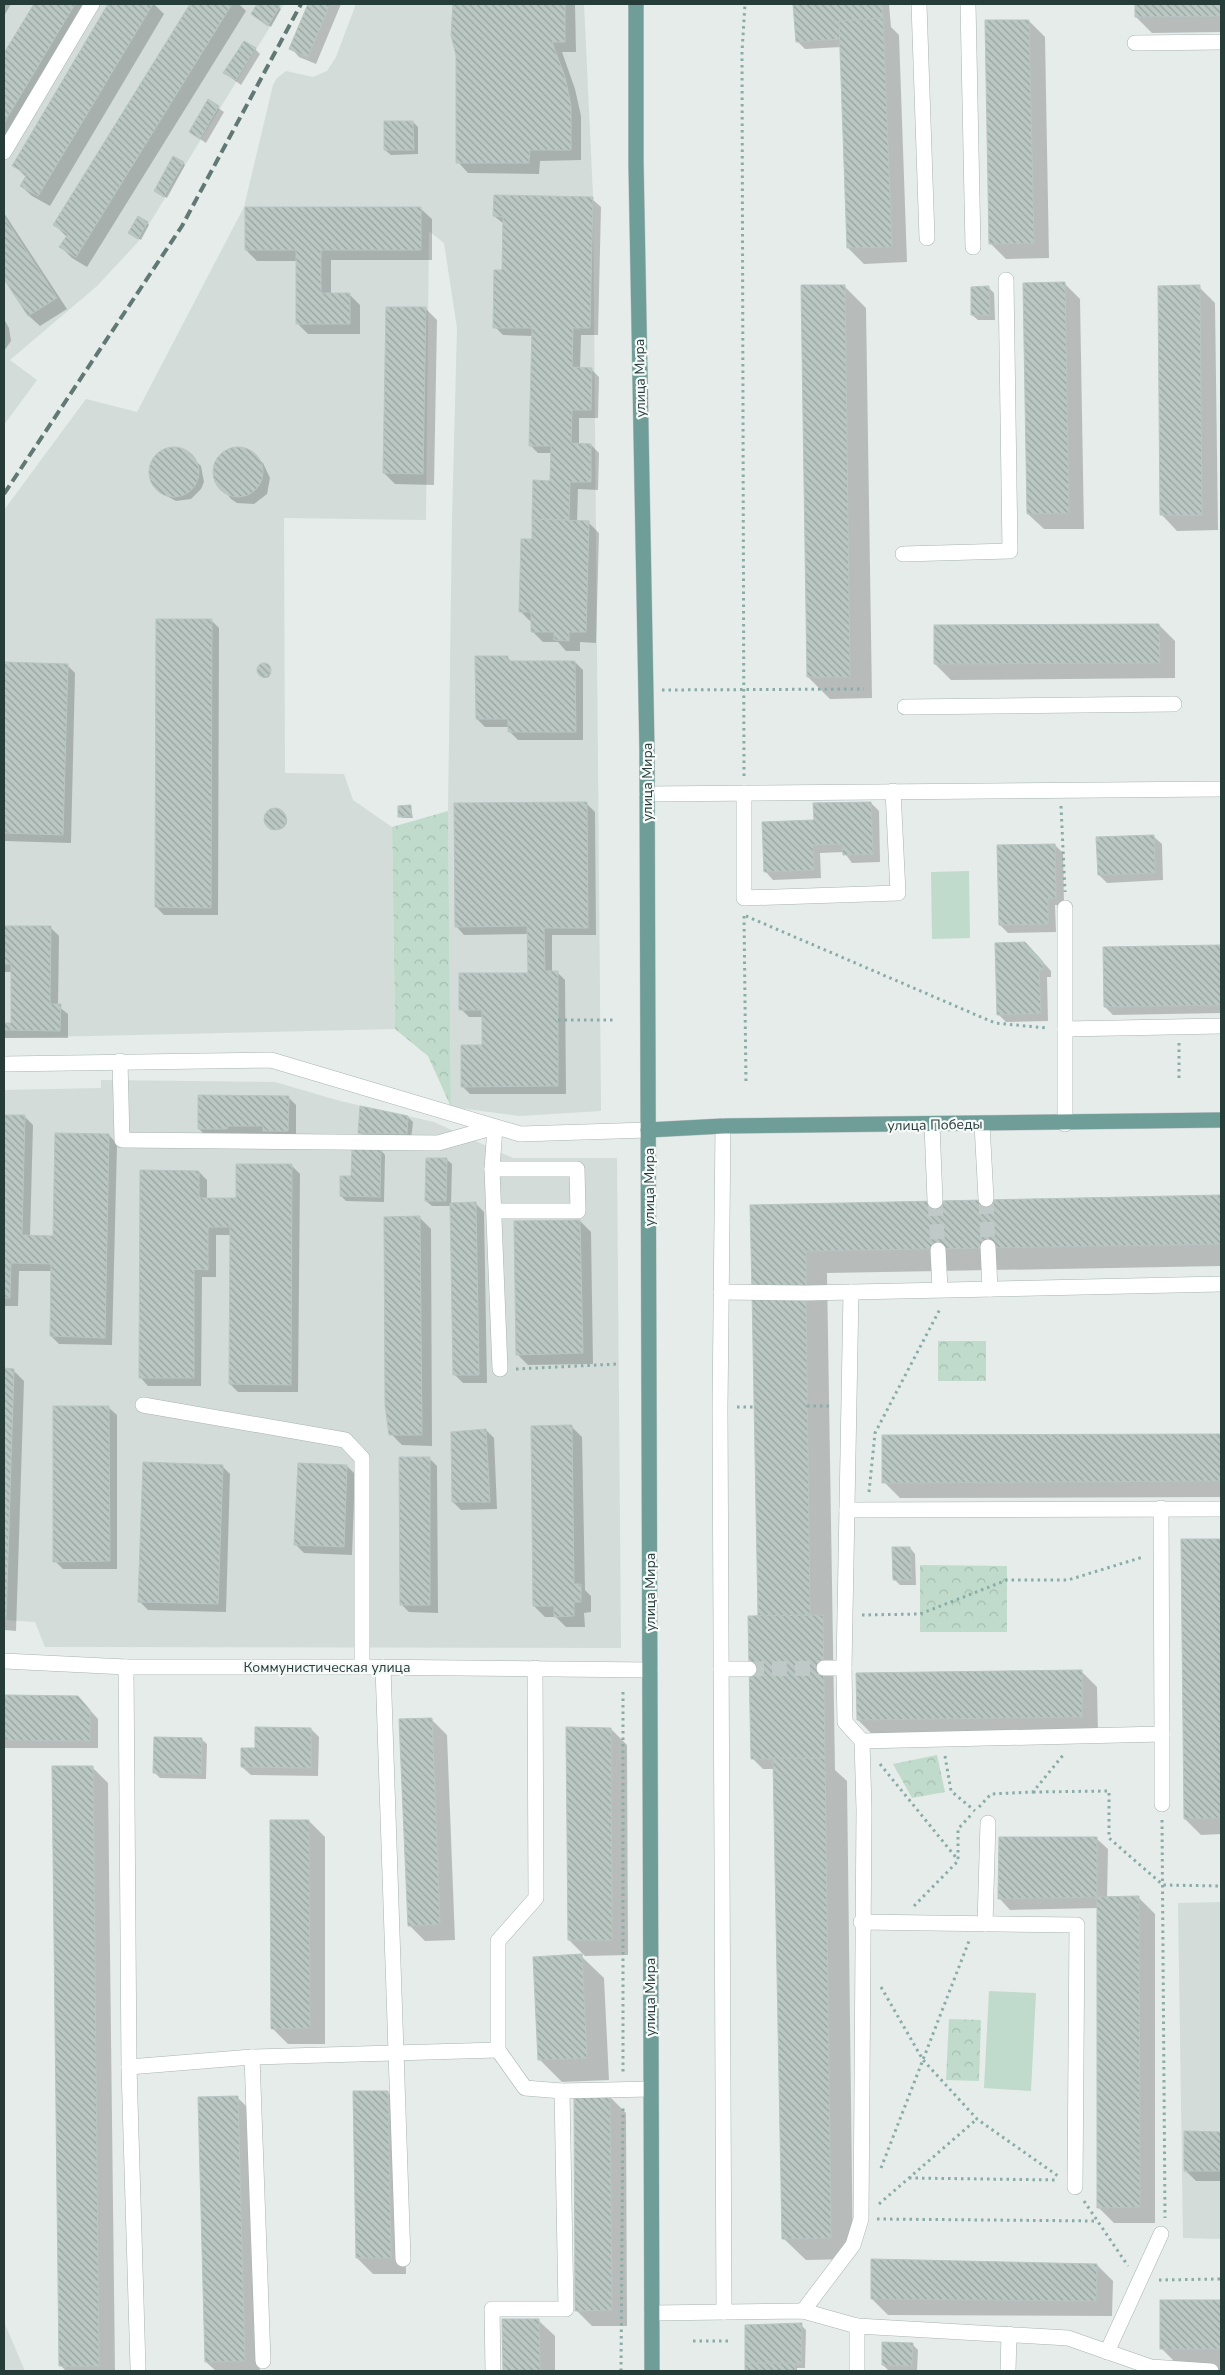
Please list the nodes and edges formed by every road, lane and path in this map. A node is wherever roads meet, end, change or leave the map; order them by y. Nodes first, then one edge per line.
1 (92, 4) edge
2 (636, 4) edge
3 (745, 4) edge
4 (919, 4) edge
5 (968, 4) edge
6 (1135, 42) dead end
7 (1221, 42) edge
8 (4, 152) edge
9 (927, 238) dead end
10 (973, 247) dead end
11 (1006, 280) dead end
12 (903, 554) dead end
13 (864, 688) dead end
14 (744, 689) junction
15 (646, 690) junction
16 (1174, 704) dead end
17 (905, 707) dead end
18 (1221, 789) edge
19 (1061, 790) junction
20 (893, 791) junction
21 (744, 793) junction
22 (647, 794) junction
23 (744, 898) junction
24 (1065, 908) joint
25 (744, 916) junction
26 (558, 1020) dead end
27 (616, 1020) dead end
28 (1221, 1026) edge
29 (1178, 1027) junction
30 (1065, 1029) junction
31 (120, 1061) junction
32 (4, 1064) edge
33 (1179, 1080) dead end
34 (746, 1086) dead end
35 (1221, 1120) edge
36 (982, 1124) junction
37 (1065, 1124) junction
38 (932, 1125) junction
39 (723, 1126) junction
40 (495, 1127) junction
41 (648, 1130) junction
42 (492, 1169) junction
43 (986, 1198) tunnel mouth
44 (935, 1201) tunnel mouth
45 (494, 1211) junction
46 (988, 1247) tunnel mouth
47 (938, 1250) tunnel mouth
48 (1221, 1284) edge
49 (945, 1289) junction
50 (990, 1289) junction
51 (721, 1292) junction
52 (852, 1292) junction
53 (618, 1364) dead end
54 (500, 1369) joint
55 (849, 1405) junction
56 (143, 1406) dead end
57 (807, 1406) dead end
58 (1161, 1508) junction
59 (1221, 1508) edge
60 (847, 1510) junction
61 (867, 1510) junction
62 (1161, 1553) junction
63 (845, 1616) junction
64 (4, 1661) edge
65 (362, 1667) junction
66 (383, 1667) junction
67 (126, 1668) junction
68 (535, 1668) junction
69 (824, 1668) tunnel mouth
70 (844, 1668) junction
71 (721, 1669) junction
72 (749, 1669) tunnel mouth
73 (650, 1670) junction
74 (623, 1692) dead end
75 (1162, 1734) junction
76 (942, 1739) junction
77 (862, 1741) junction
78 (1033, 1792) dead end
79 (1162, 1804) joint
80 (975, 1811) dead end
81 (988, 1823) dead end
82 (958, 1861) dead end
83 (1163, 1886) junction
84 (1221, 1886) edge
85 (862, 1922) junction
86 (980, 1924) junction
87 (880, 1985) dead end
88 (498, 2050) junction
89 (395, 2053) junction
90 (252, 2057) junction
91 (923, 2060) junction
92 (129, 2067) junction
93 (650, 2089) junction
94 (623, 2090) junction
95 (562, 2091) junction
96 (977, 2119) junction
97 (878, 2175) dead end
98 (909, 2178) junction
99 (1075, 2187) joint
100 (861, 2219) junction
101 (1098, 2221) junction
102 (1161, 2234) joint
103 (403, 2259) dead end
104 (1221, 2279) edge
105 (1138, 2280) junction
106 (803, 2311) junction
107 (724, 2312) junction
108 (652, 2313) junction
109 (857, 2326) junction
110 (1009, 2334) junction
111 (693, 2341) dead end
112 (732, 2341) dead end
113 (1107, 2352) junction
114 (263, 2361) dead end
115 (138, 2368) dead end
116 (492, 2371) edge
117 (621, 2371) edge
118 (652, 2371) edge
119 (857, 2371) edge
120 (1008, 2371) edge
121 (1211, 2371) edge

1 - 8 street
2 - 15 main road, улица Мира
3 - 14 path
4 - 9 street
5 - 10 street
6 - 7 street
11 - 12 street
13 - 14 path
14 - 15 path
14 - 21 path
15 - 22 main road, улица Мира
16 - 17 street
18 - 19 street
19 - 20 street
19 - 24 path
20 - 21 street
20 - 23 street
21 - 22 street
21 - 23 street
22 - 41 main road, улица Мира
23 - 25 path
24 - 30 street
25 - 30 path
25 - 34 path
26 - 27 path
28 - 29 street
29 - 30 street
29 - 33 path
30 - 37 street
31 - 32 street
31 - 40 street
31 - 40 street
35 - 37 main road, улица Победы
36 - 37 main road, улица Победы
36 - 38 main road, улица Победы
36 - 43 street
38 - 39 main road, улица Победы
38 - 44 street
39 - 41 main road, улица Победы
39 - 51 street
40 - 41 street
40 - 42 street
41 - 73 main road, улица Мира
42 - 45 street
42 - 45 street
45 - 54 street
46 - 50 street
47 - 49 street
48 - 50 street
49 - 50 street
49 - 52 street
49 - 61 path
51 - 52 street
51 - 71 street
52 - 55 street
53 - 54 path
55 - 57 path
55 - 60 street
56 - 65 street
58 - 59 street
58 - 61 street
58 - 62 street
60 - 61 street
60 - 63 street
62 - 63 path
62 - 75 street
63 - 70 street
64 - 67 street, Коммунистическая улица
65 - 66 street, Коммунистическая улица
65 - 67 street, Коммунистическая улица
66 - 68 street, Коммунистическая улица
66 - 89 street
67 - 92 street
68 - 73 street, Коммунистическая улица
68 - 88 street
69 - 70 street
70 - 77 street
71 - 72 street
71 - 107 street
73 - 93 main road, улица Мира
74 - 94 path
75 - 76 street
75 - 79 street
76 - 77 street
76 - 80 path
77 - 82 path
77 - 85 street
78 - 83 path
79 - 83 path
81 - 86 street
83 - 84 path
83 - 102 path
85 - 86 street
85 - 100 street
86 - 91 path
86 - 99 street
87 - 91 path
88 - 89 street
88 - 95 street
89 - 90 street
89 - 103 street
90 - 92 street
90 - 114 street
91 - 96 path
91 - 97 path
92 - 115 street
93 - 94 street
93 - 108 main road, улица Мира
94 - 95 street
94 - 117 path
95 - 116 street
96 - 98 path
96 - 98 path
98 - 100 path
99 - 101 path
100 - 101 path
100 - 106 street
101 - 105 path
102 - 105 street
104 - 105 path
105 - 113 street
106 - 107 street
106 - 109 street
107 - 108 street
108 - 118 main road, улица Мира
109 - 110 street
109 - 119 street
110 - 113 street
110 - 120 street
111 - 112 path
113 - 121 street

